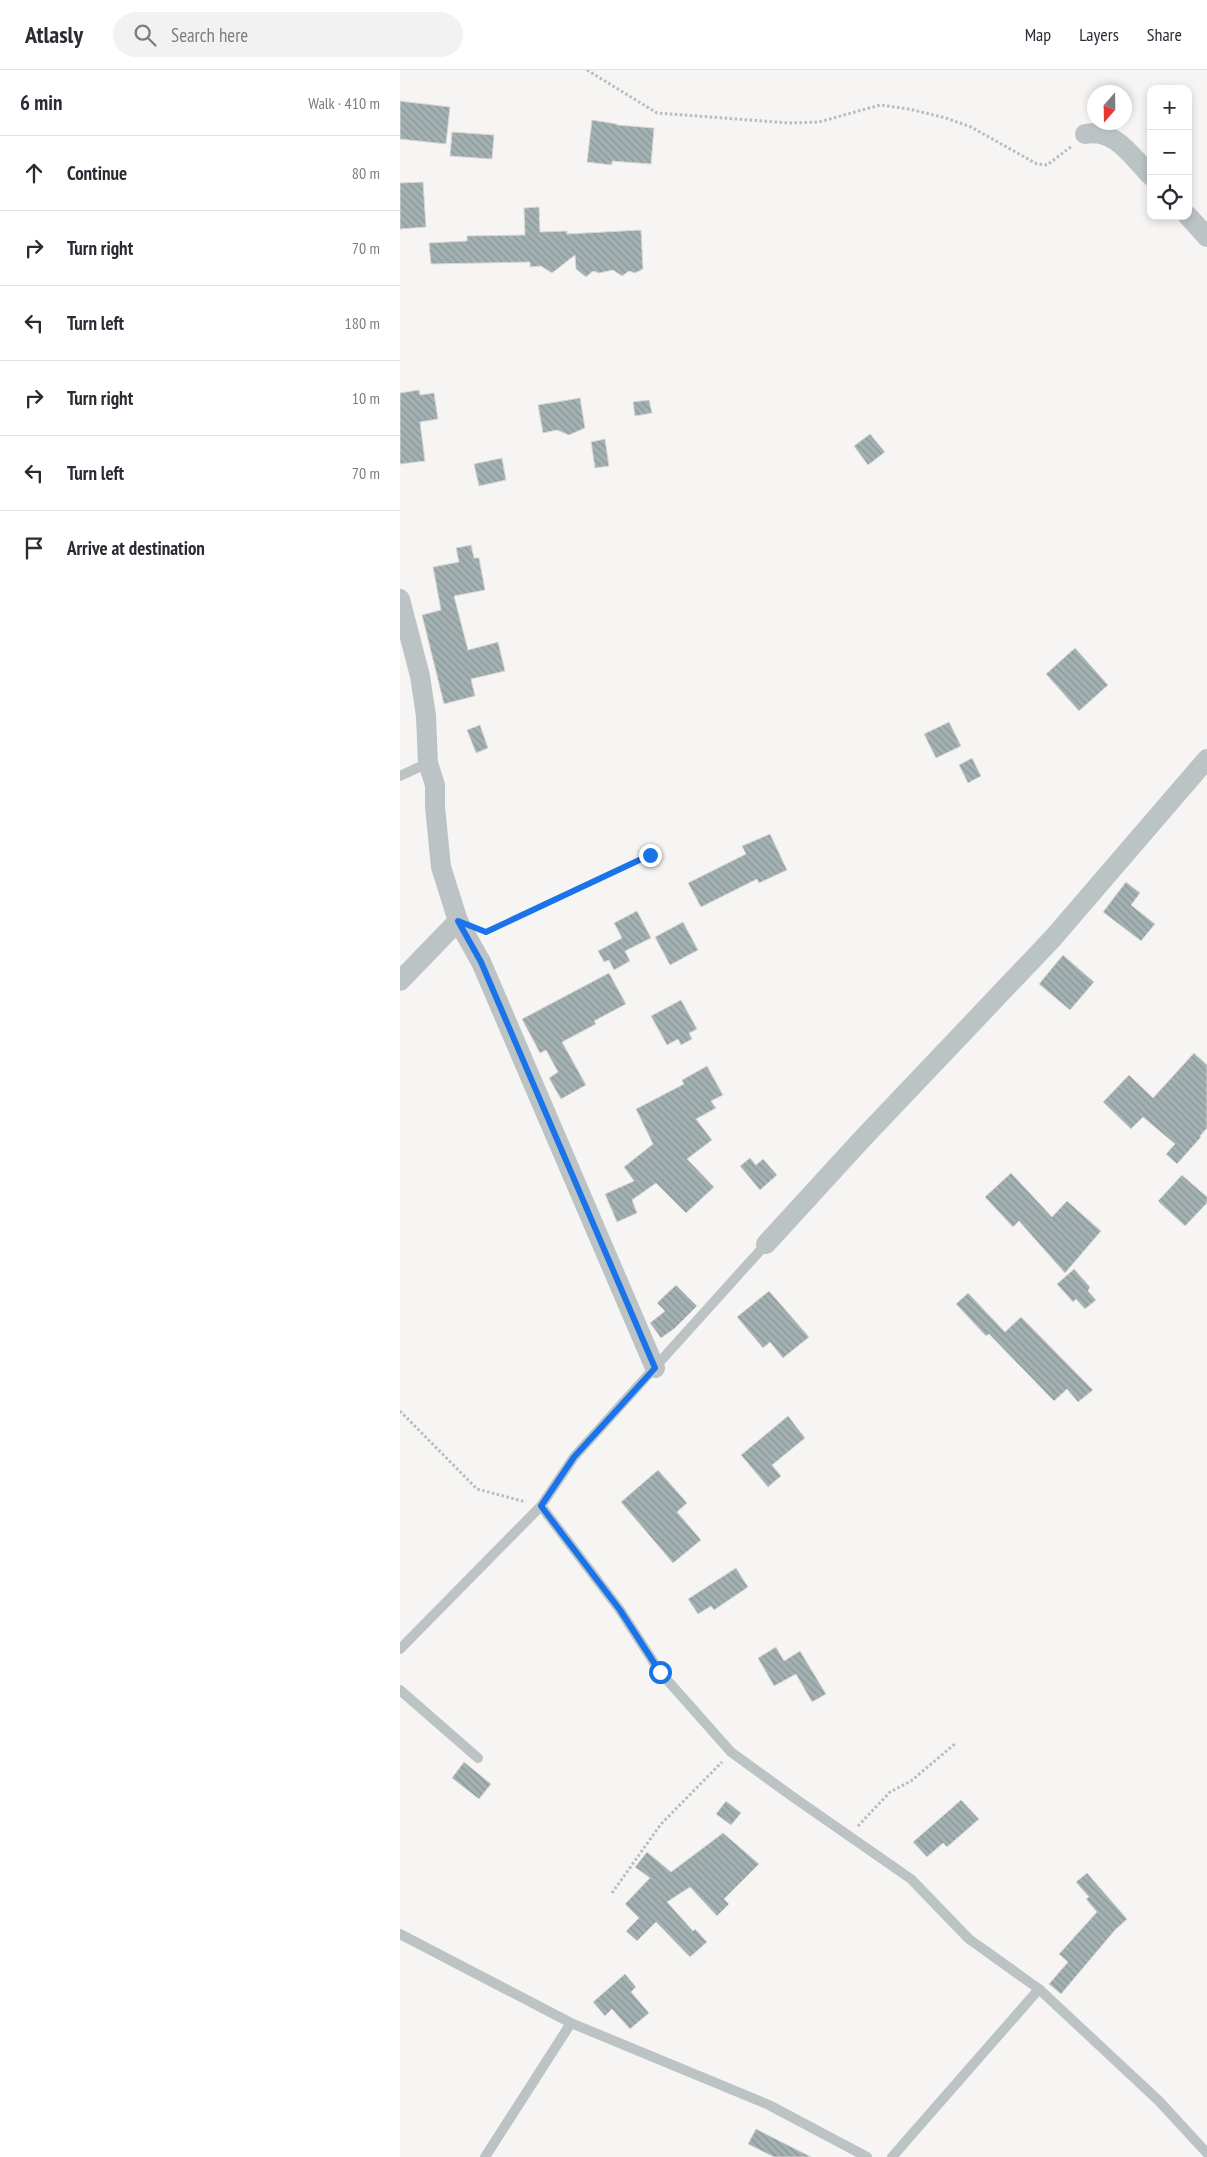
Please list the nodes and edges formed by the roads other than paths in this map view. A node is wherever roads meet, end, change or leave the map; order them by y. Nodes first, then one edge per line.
1 (1084, 134) road end
2 (1150, 175) edge
3 (1192, 220) edge
4 (1207, 237) edge
5 (400, 599) edge
6 (1207, 759) edge
7 (428, 763) junction
8 (400, 776) edge
9 (458, 921) junction
10 (400, 981) edge
11 (766, 1244) joint
12 (655, 1368) junction
13 (541, 1506) junction
14 (400, 1649) edge
15 (400, 1690) edge
16 (478, 1758) dead end
17 (400, 1934) edge
18 (1039, 1989) junction
19 (571, 2023) junction
20 (1207, 2153) edge
21 (485, 2157) edge
22 (867, 2157) edge
23 (892, 2157) edge

1 - 2 street
3 - 4 street
5 - 7 street
6 - 11 street
7 - 8 lane
7 - 9 street
9 - 10 street
9 - 12 street
11 - 12 lane
12 - 13 lane
13 - 14 lane
13 - 18 lane
15 - 16 lane
17 - 19 lane
18 - 20 lane
18 - 23 lane
19 - 21 lane
19 - 22 lane

